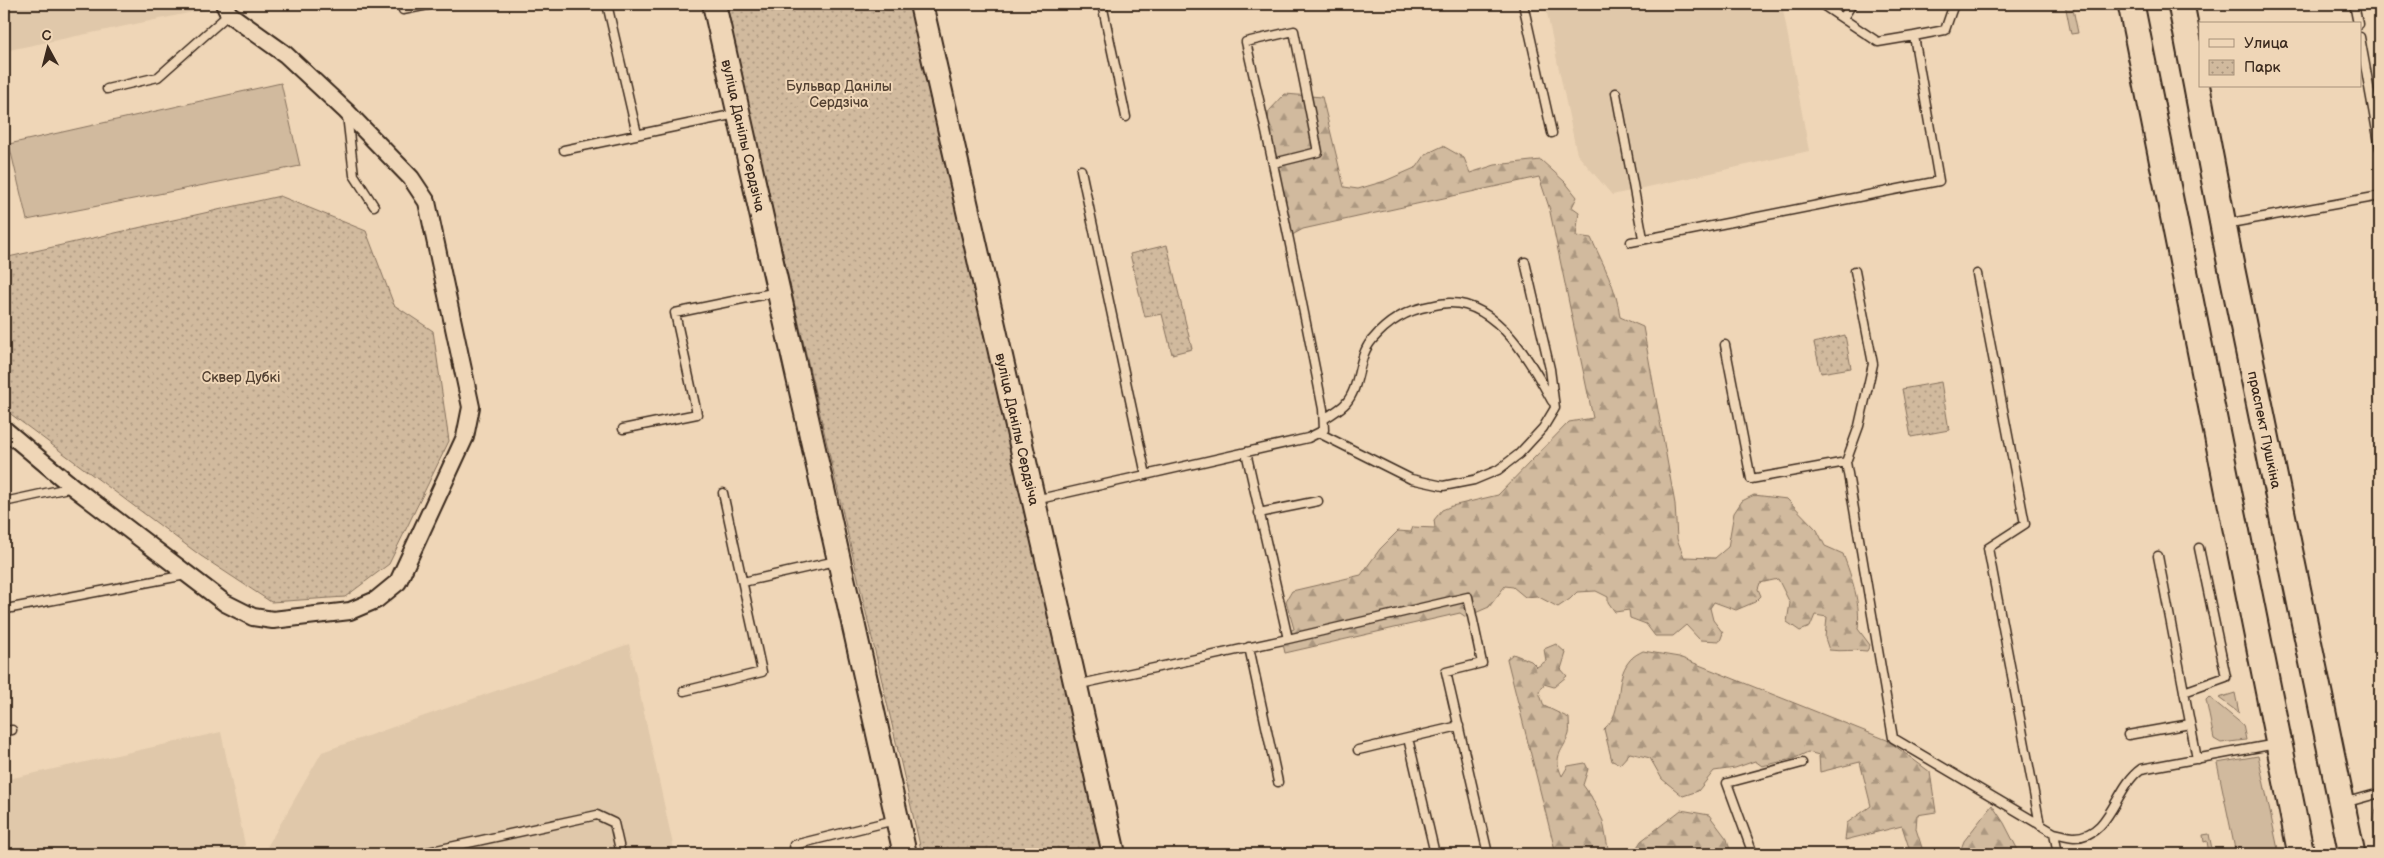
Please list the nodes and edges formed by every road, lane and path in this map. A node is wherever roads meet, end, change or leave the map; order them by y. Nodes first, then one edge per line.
1 (432, 4) edge
2 (607, 4) edge
3 (714, 4) edge
4 (921, 4) edge
5 (1102, 4) edge
6 (1523, 4) edge
7 (1820, 4) edge
8 (1852, 4) edge
9 (1954, 4) edge
10 (2131, 4) edge
11 (2181, 4) edge
12 (2354, 4) edge
13 (227, 9) edge
14 (403, 10) dead end
15 (1843, 18) junction
16 (2358, 22) edge
17 (1914, 36) junction
18 (2362, 48) edge
19 (107, 89) dead end
20 (1616, 93) dead end
21 (346, 111) junction
22 (738, 113) junction
23 (1126, 117) dead end
24 (1552, 133) dead end
25 (637, 134) junction
26 (2380, 148) edge
27 (564, 150) dead end
28 (1274, 163) junction
29 (1081, 170) dead end
30 (2380, 196) edge
31 (374, 206) dead end
32 (2224, 224) junction
33 (1643, 238) junction
34 (1631, 242) dead end
35 (1525, 262) dead end
36 (1855, 272) dead end
37 (1977, 274) dead end
38 (779, 292) junction
39 (1725, 346) dead end
40 (1555, 408) junction
41 (1324, 419) junction
42 (4, 429) edge
43 (623, 429) dead end
44 (1319, 433) junction
45 (1246, 452) junction
46 (1846, 462) junction
47 (1146, 475) junction
48 (72, 487) junction
49 (723, 493) dead end
50 (1033, 500) junction
51 (1318, 501) dead end
52 (4, 502) edge
53 (1259, 513) junction
54 (2199, 548) dead end
55 (2158, 556) dead end
56 (840, 560) junction
57 (188, 574) junction
58 (743, 582) junction
59 (6, 610) dead end
60 (1288, 639) junction
61 (1249, 647) junction
62 (1074, 685) junction
63 (684, 691) dead end
64 (2184, 692) junction
65 (2190, 724) junction
66 (1459, 726) junction
67 (2128, 735) dead end
68 (1408, 738) junction
69 (2278, 744) junction
70 (1358, 750) dead end
71 (2197, 760) junction
72 (1802, 763) dead end
73 (1278, 782) dead end
74 (2380, 793) edge
75 (2342, 804) junction
76 (897, 819) junction
77 (2040, 825) junction
78 (2054, 833) junction
79 (418, 854) edge
80 (621, 854) edge
81 (796, 854) edge
82 (905, 854) edge
83 (1114, 854) edge
84 (1435, 854) edge
85 (1488, 854) edge
86 (1753, 854) edge
87 (2058, 854) edge
88 (2301, 854) edge
89 (2352, 854) edge

1 - 14 lane
2 - 25 lane
3 - 22 street, вуліца Данілы Сердзіча
4 - 50 street, вуліца Данілы Сердзіча
5 - 23 lane
6 - 24 lane
7 - 15 lane
8 - 15 lane
9 - 17 lane
10 - 69 main road
11 - 32 main road, праспект Пушкіна
12 - 16 lane
13 - 19 lane
13 - 21 street
15 - 17 lane
17 - 33 lane
18 - 26 lane
20 - 33 lane
21 - 31 lane
21 - 57 street
22 - 25 lane
22 - 38 street, вуліца Данілы Сердзіча
25 - 27 lane
28 - 28 lane
28 - 41 lane
29 - 47 lane
30 - 32 lane
32 - 75 main road, праспект Пушкіна
33 - 34 lane
35 - 40 lane
36 - 46 lane
37 - 77 lane
38 - 43 lane
38 - 56 street, вуліца Данілы Сердзіча
39 - 46 lane
40 - 41 lane
40 - 44 lane
41 - 44 lane
42 - 48 street
44 - 45 lane
45 - 47 lane
45 - 53 lane
46 - 77 lane
47 - 50 lane
48 - 52 lane
48 - 57 street
49 - 58 lane
50 - 62 street, вуліца Данілы Сердзіча
51 - 53 lane
53 - 60 lane
54 - 64 lane
55 - 64 lane
56 - 58 lane
56 - 76 street, вуліца Данілы Сердзіча
57 - 59 lane
58 - 63 lane
60 - 61 lane
60 - 66 lane
61 - 62 lane
61 - 73 lane
62 - 83 street, вуліца Данілы Сердзіча
64 - 65 lane
65 - 67 lane
65 - 71 lane
66 - 68 lane
66 - 85 lane
68 - 70 lane
68 - 84 lane
69 - 71 lane
69 - 88 main road
71 - 78 lane
72 - 86 lane
74 - 75 lane
75 - 89 main road, праспект Пушкіна
76 - 81 lane
76 - 82 street, вуліца Данілы Сердзіча
77 - 78 lane
78 - 87 lane
79 - 80 lane

